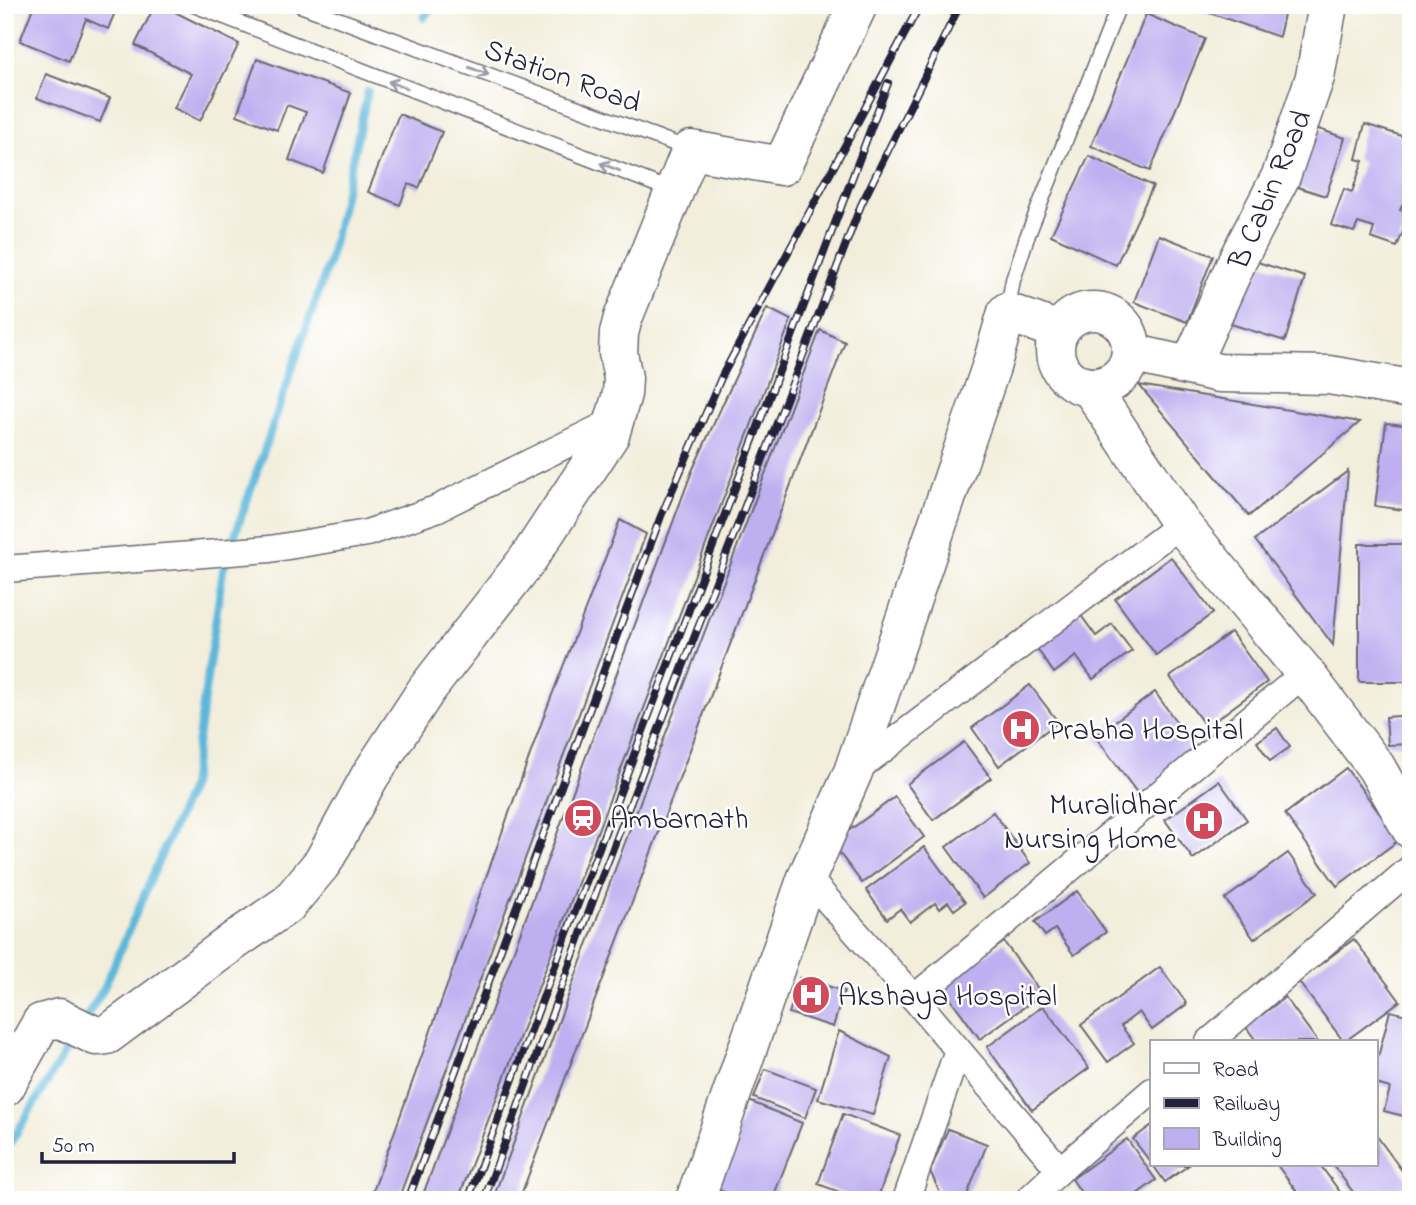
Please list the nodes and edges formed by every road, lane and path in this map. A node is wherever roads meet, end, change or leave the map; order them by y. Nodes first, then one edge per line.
1 (194, 5) edge
2 (300, 5) edge
3 (858, 5) edge
4 (1119, 5) edge
5 (1328, 5) edge
6 (691, 150) junction
7 (674, 192) junction
8 (1007, 312) junction
9 (1059, 331) junction
10 (1131, 354) junction
11 (1190, 366) junction
12 (1090, 387) junction
13 (1411, 389) edge
14 (614, 421) junction
15 (1181, 524) junction
16 (5, 569) edge
17 (1305, 673) junction
18 (853, 772) junction
19 (1411, 829) edge
20 (1411, 868) edge
21 (807, 877) junction
22 (914, 998) junction
23 (1211, 1040) edge
24 (958, 1050) junction
25 (5, 1087) edge
26 (1150, 1093) edge
27 (1060, 1170) junction
28 (695, 1200) edge
29 (905, 1200) edge
30 (1028, 1200) edge

7 -> 1 lane
2 -> 6 lane, Station Road
3 - 6 street
4 - 8 lane
5 - 11 street, B Cabin Road
6 - 7 street
7 - 14 street
8 - 9 street
8 - 18 street
9 - 10 street
9 - 12 street
10 - 11 street
10 - 12 street
11 - 13 street
12 - 15 street
14 - 16 street
14 - 25 street
15 - 17 street
15 - 18 street
17 - 19 street
17 - 22 street
18 - 21 street
20 - 23 street
21 - 22 street
21 - 28 street
22 - 24 street
24 - 27 street
24 - 29 street
26 - 27 street
27 - 30 street

